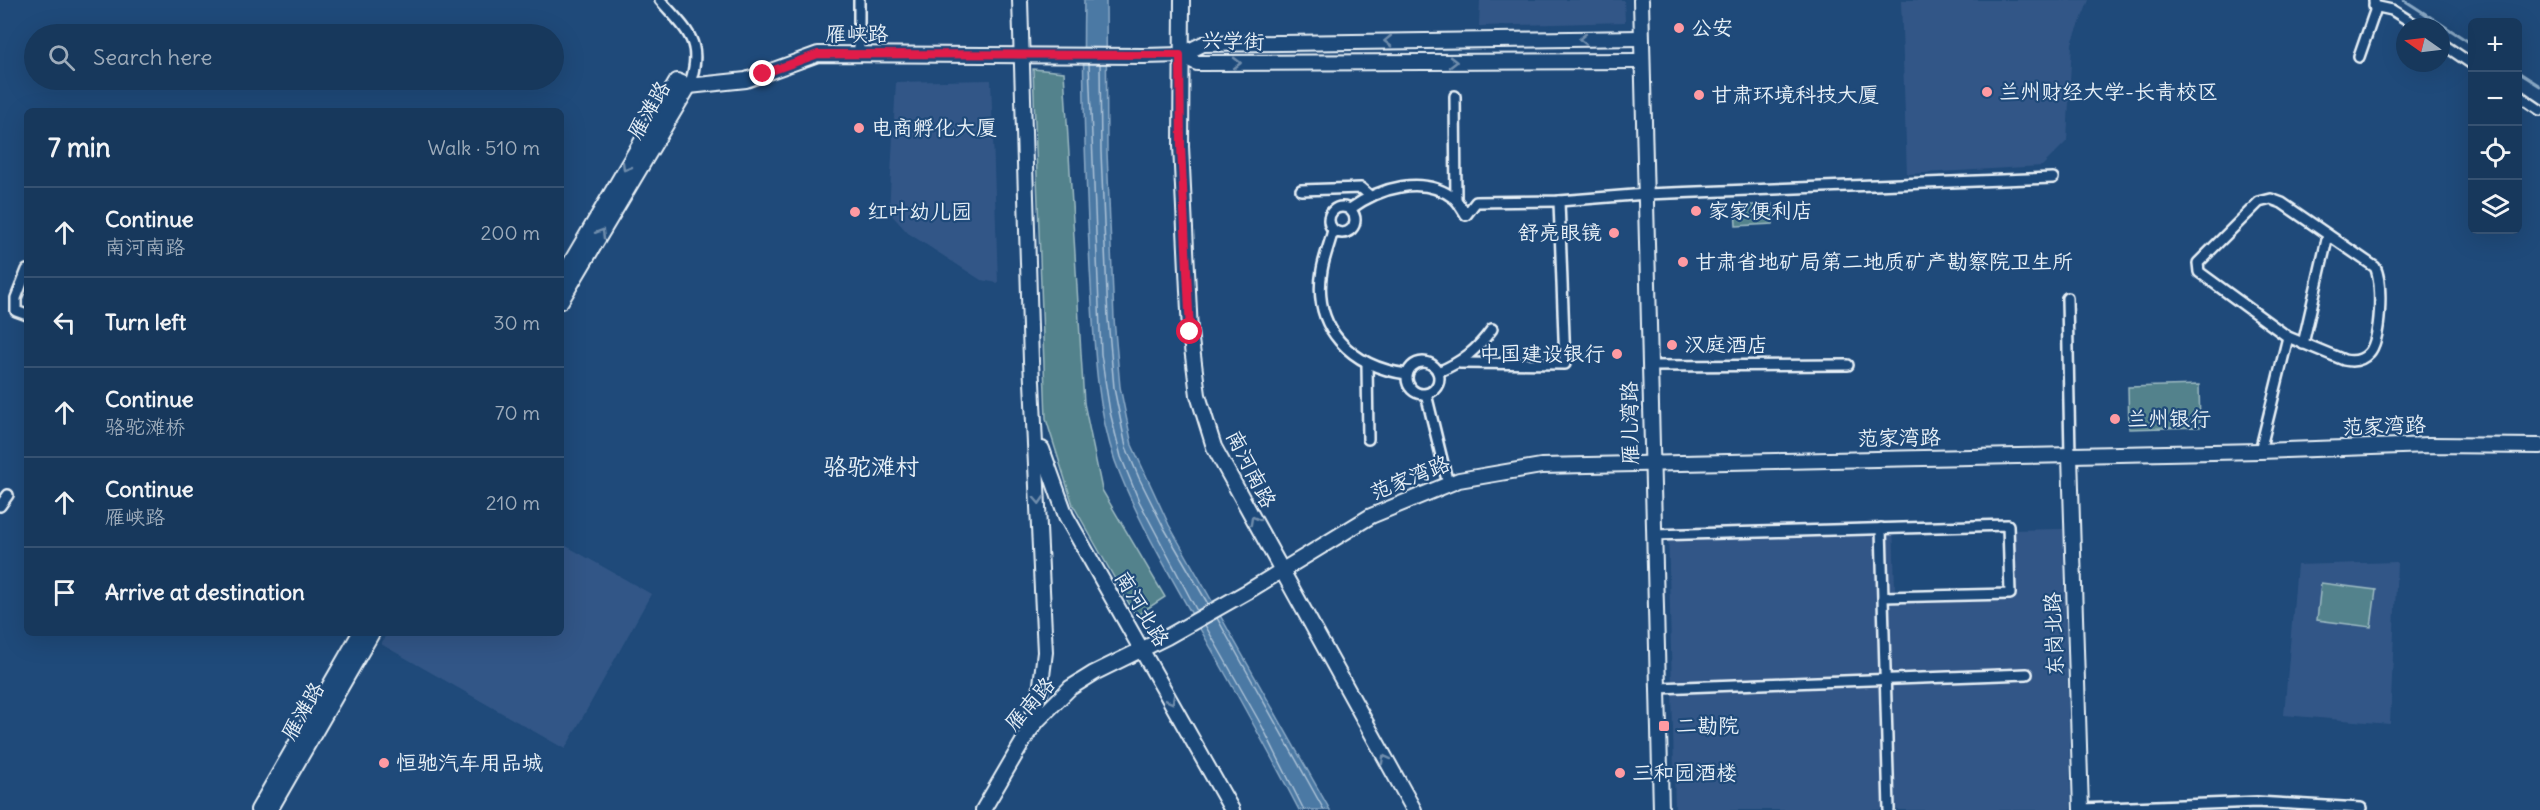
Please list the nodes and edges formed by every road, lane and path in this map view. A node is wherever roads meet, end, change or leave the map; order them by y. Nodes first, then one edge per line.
1 (660, 0) edge
2 (859, 0) edge
3 (1020, 0) edge
4 (1182, 0) edge
5 (1641, 0) edge
6 (2374, 3) edge
7 (2405, 18) edge
8 (1641, 38) junction
9 (2450, 48) edge
10 (859, 54) junction
11 (1180, 55) junction
12 (1021, 56) junction
13 (2359, 57) dead end
14 (1642, 61) junction
15 (2468, 61) edge
16 (689, 86) junction
17 (1455, 96) dead end
18 (2522, 98) edge
19 (2540, 110) edge
20 (2053, 178) dead end
21 (1301, 190) dead end
22 (1646, 194) junction
23 (1370, 196) junction
24 (1456, 200) junction
25 (1559, 201) junction
26 (1350, 209) junction
27 (1334, 230) junction
28 (2328, 235) junction
29 (564, 274) edge
30 (24, 278) edge
31 (564, 296) edge
32 (2067, 298) dead end
33 (24, 314) edge
34 (1492, 329) dead end
35 (2288, 337) junction
36 (2303, 344) junction
37 (1460, 363) junction
38 (1367, 364) junction
39 (1848, 365) dead end
40 (1649, 366) junction
41 (1438, 372) junction
42 (1407, 374) junction
43 (1426, 394) junction
44 (1036, 420) junction
45 (1368, 439) dead end
46 (2540, 446) edge
47 (2260, 452) junction
48 (2070, 456) junction
49 (1651, 464) junction
50 (1448, 484) junction
51 (8, 495) dead end
52 (0, 506) edge
53 (1881, 528) junction
54 (1653, 535) junction
55 (1282, 572) junction
56 (1250, 590) joint
57 (1883, 597) junction
58 (358, 636) edge
59 (370, 636) edge
60 (1142, 650) junction
61 (2027, 674) dead end
62 (1885, 679) junction
63 (1658, 688) junction
64 (1023, 742) junction
65 (2361, 808) edge
66 (258, 810) edge
67 (270, 810) edge
68 (983, 810) edge
69 (1232, 810) edge
70 (1414, 810) edge
71 (1661, 810) edge
72 (1889, 810) edge
73 (2081, 810) edge

1 - 16 street
2 - 10 street
3 - 12 street, 南河北路
4 - 11 street, 南河南路
5 - 8 street, 雁儿湾路
6 - 7 street
6 - 13 street
8 -> 11 street, 兴学街
8 - 14 street, 雁儿湾路
9 - 15 street
10 - 12 street, 雁峡路
10 - 16 street, 雁峡路
11 - 12 street, 雁峡路
11 -> 14 street, 兴学街
55 -> 11 street, 南河南路
12 - 44 street, 南河北路
14 - 22 street, 雁儿湾路
16 -> 29 street, 雁滩路
31 -> 16 street, 雁滩路
17 - 24 street
18 - 19 street
20 - 22 street
21 - 23 street
22 - 25 street
22 - 40 street, 雁儿湾路
23 - 24 street
23 - 26 street
24 - 25 street
25 - 37 street
26 - 27 street
26 - 27 street
27 - 38 street
28 - 35 street
28 - 36 street
28 - 36 street
30 - 33 street
32 - 48 street
34 - 37 street
35 - 36 street
35 - 47 street
37 - 41 street
38 - 42 street
38 - 45 street
39 - 40 street
40 - 49 street, 雁儿湾路
41 - 42 street
41 - 43 street
42 - 43 street
43 - 50 street
44 - 60 street, 南河北路
44 -> 64 street, 南河北路
46 - 47 street, 范家湾路
47 - 48 street, 范家湾路
48 - 49 street, 范家湾路
48 - 73 street, 东岗北路
49 - 50 street, 范家湾路
49 - 54 street, 雁儿湾路
50 - 55 street, 范家湾路
51 - 52 street
53 - 54 street
53 - 57 street
53 - 57 street
54 - 63 street, 雁儿湾路
55 - 56 street, 范家湾路
70 -> 55 street, 南河南路
56 - 60 street, 雁南路
57 - 62 street
58 - 66 street, 雁滩路
59 - 67 street, 雁滩路
60 - 64 street, 雁南路
60 -> 69 street, 南河北路
61 - 62 street
62 - 63 street
62 - 72 street
63 - 71 street, 雁儿湾路
64 - 68 street, 雁南路
65 - 73 street

